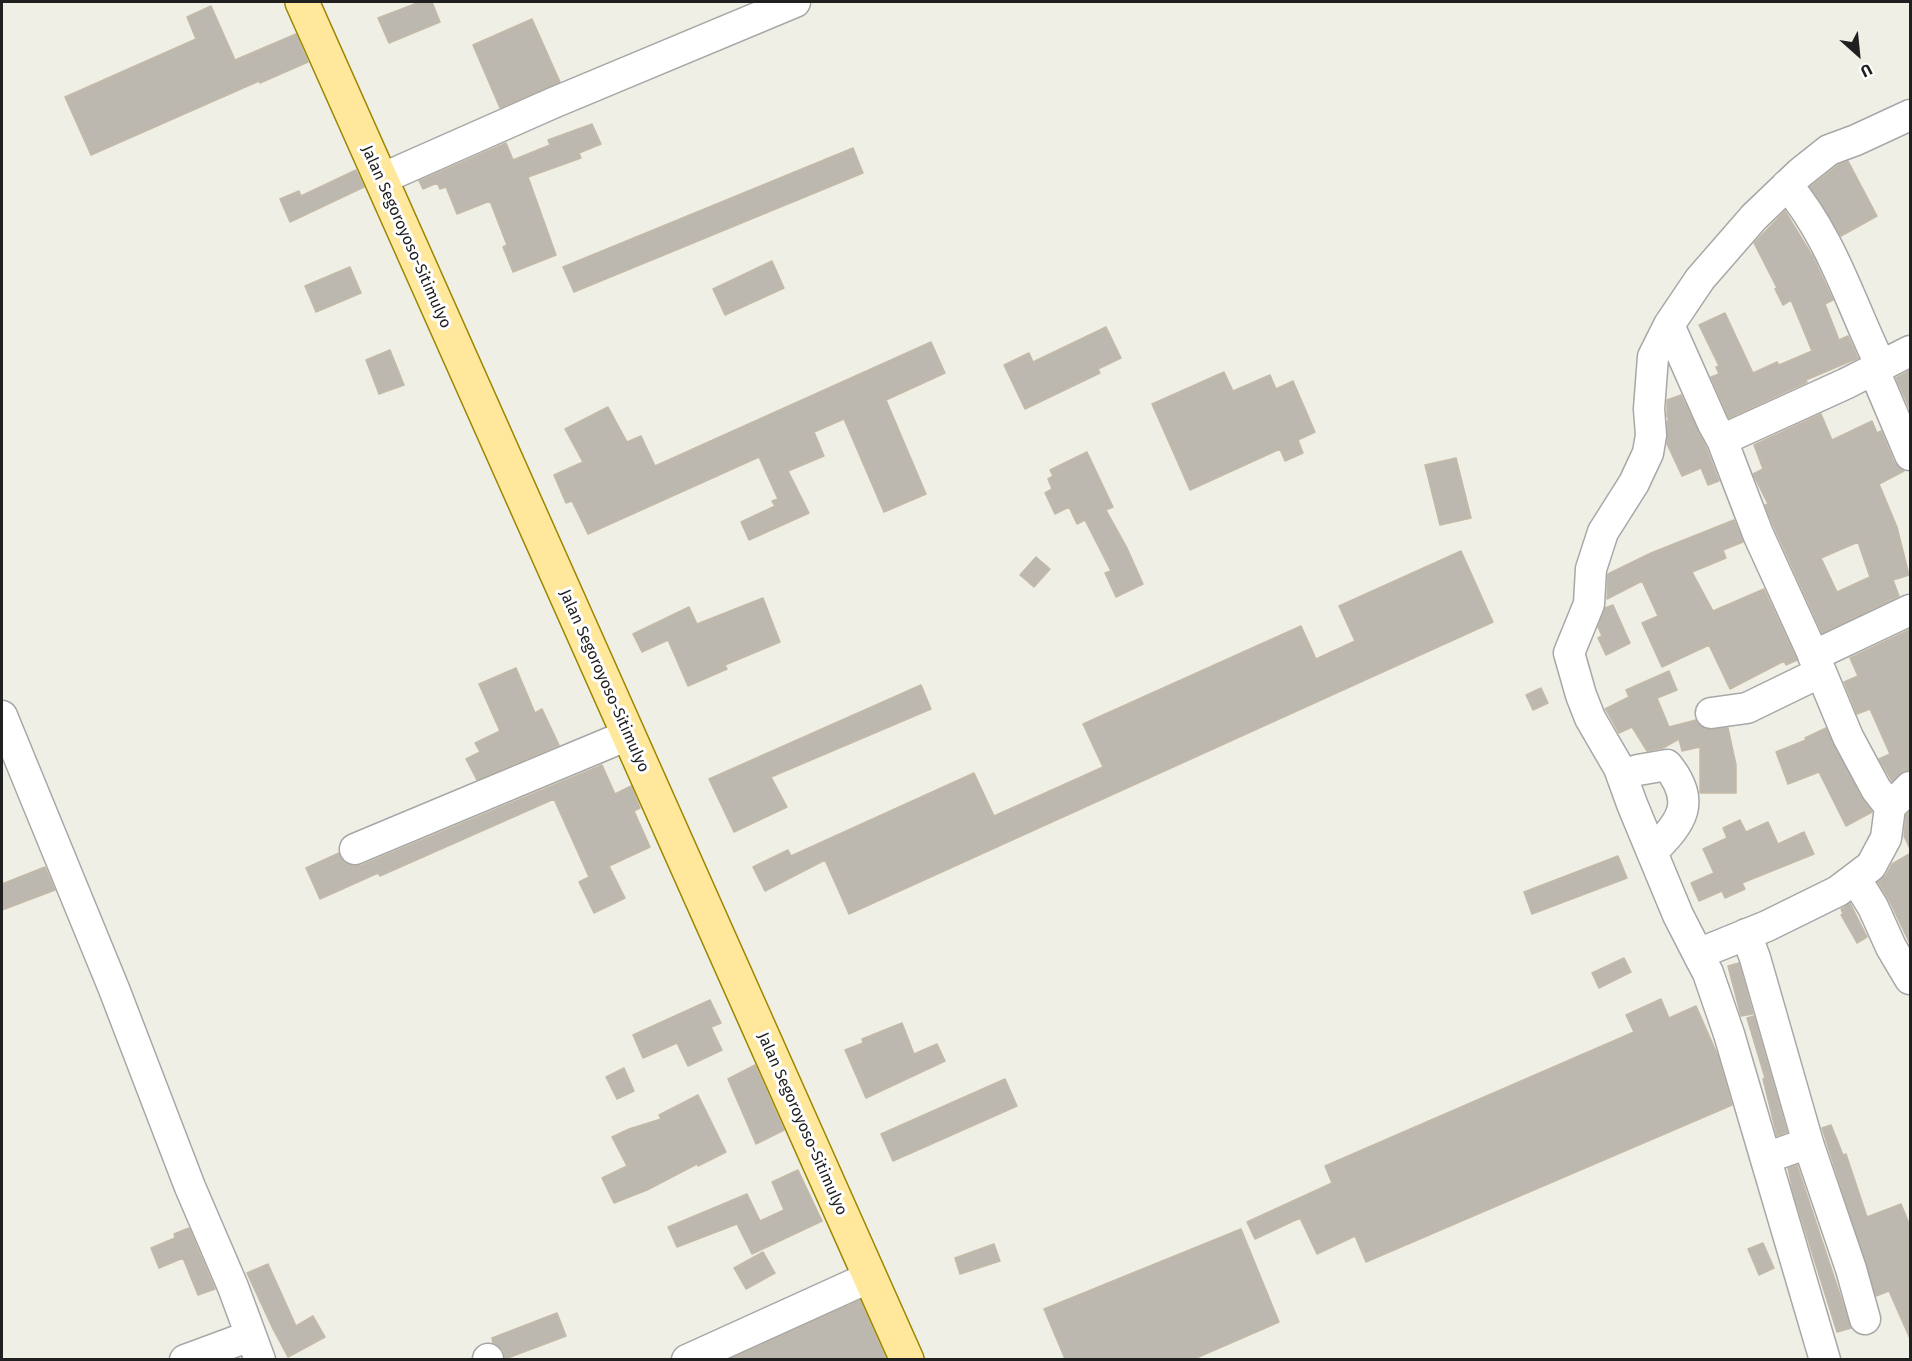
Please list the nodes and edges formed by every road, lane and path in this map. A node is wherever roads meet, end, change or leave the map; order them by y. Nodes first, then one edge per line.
1 (302, 2) edge
2 (795, 2) edge
3 (1911, 115) edge
4 (381, 179) junction
5 (1787, 185) junction
6 (1669, 325) junction
7 (1911, 351) edge
8 (1878, 368) junction
9 (1722, 440) junction
10 (1911, 455) edge
11 (1911, 610) edge
12 (1817, 664) junction
13 (1711, 713) dead end
14 (2, 716) edge
15 (628, 735) junction
16 (1622, 775) junction
17 (1900, 797) edge
18 (355, 849) dead end
19 (1653, 851) junction
20 (1855, 878) junction
21 (1746, 934) junction
22 (1698, 954) junction
23 (1911, 979) edge
24 (1808, 1143) junction
25 (1766, 1158) junction
26 (870, 1277) junction
27 (1865, 1319) dead end
28 (255, 1348) edge
29 (185, 1359) edge
30 (687, 1359) edge
31 (907, 1359) edge
32 (1825, 1359) edge

1 - 4 main road, Jalan Segoroyoso-Sitimulyo
2 - 4 street
3 - 5 street
4 - 15 main road, Jalan Segoroyoso-Sitimulyo
5 - 6 street
5 - 8 street
6 - 9 street
6 - 16 street
7 - 8 street
8 - 9 street
8 - 10 street
9 - 12 street
11 - 12 street
12 - 13 street
12 - 17 street
14 - 28 street
15 - 18 street
15 - 26 main road, Jalan Segoroyoso-Sitimulyo
16 - 19 street
16 - 19 street
17 - 20 street
19 - 22 street
20 - 21 street
20 - 23 street
21 - 22 street
21 - 24 street
22 - 25 street
24 - 25 street
24 - 27 street
25 - 32 street
26 - 30 street
26 - 31 main road, Jalan Segoroyoso-Sitimulyo
28 - 29 street

